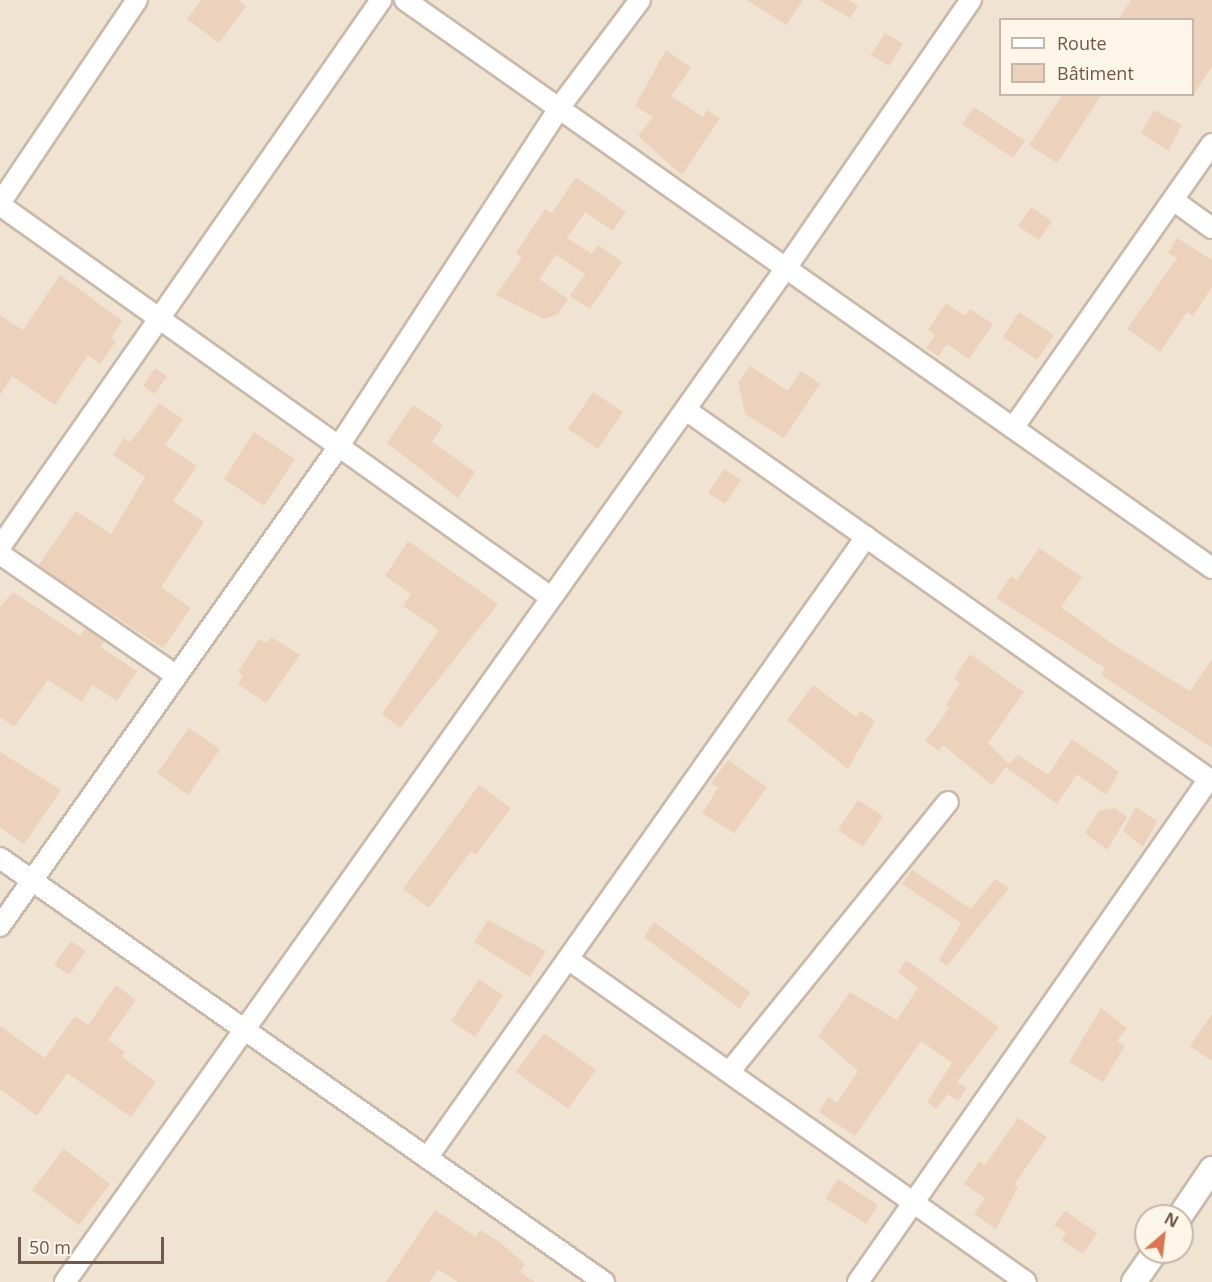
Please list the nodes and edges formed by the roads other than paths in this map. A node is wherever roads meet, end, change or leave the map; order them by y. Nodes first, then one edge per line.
1 (137, 0) edge
2 (381, 0) edge
3 (405, 0) edge
4 (640, 0) edge
5 (971, 0) edge
6 (559, 108) junction
7 (1212, 144) edge
8 (1173, 200) junction
9 (0, 204) edge
10 (1212, 228) edge
11 (786, 268) junction
12 (160, 320) junction
13 (686, 410) junction
14 (1013, 428) junction
15 (337, 449) junction
16 (866, 537) junction
17 (0, 547) edge
18 (0, 554) edge
19 (1212, 568) edge
20 (549, 596) junction
21 (174, 674) junction
22 (1210, 780) edge
23 (948, 802) dead end
24 (0, 858) edge
25 (33, 881) junction
26 (0, 926) edge
27 (568, 959) junction
28 (244, 1029) junction
29 (730, 1071) junction
30 (427, 1158) junction
31 (1212, 1169) edge
32 (914, 1203) junction
33 (1188, 1204) edge
34 (1147, 1264) edge
35 (64, 1282) edge
36 (604, 1282) edge
37 (858, 1282) edge
38 (1026, 1282) edge
39 (1134, 1282) edge

1 - 9 street
2 - 12 street
3 - 6 street
4 - 6 street
5 - 11 street
6 - 11 street
6 - 15 street
7 - 8 street
8 - 10 street
8 - 14 street
9 - 12 street
11 - 13 street
11 - 14 street
12 - 15 street
12 - 17 street
13 - 16 street
13 - 20 street
14 - 19 street
15 - 20 street
15 - 21 street
16 - 22 street
16 - 27 street
18 - 21 street
20 - 28 street
21 - 25 street
22 - 32 street
23 - 29 street
24 - 25 street
25 - 26 street
25 - 28 street
27 - 29 street
27 - 30 street
28 - 30 street
28 - 35 street
29 - 32 street
30 - 36 street
31 - 33 street
32 - 37 street
32 - 38 street
34 - 39 street

